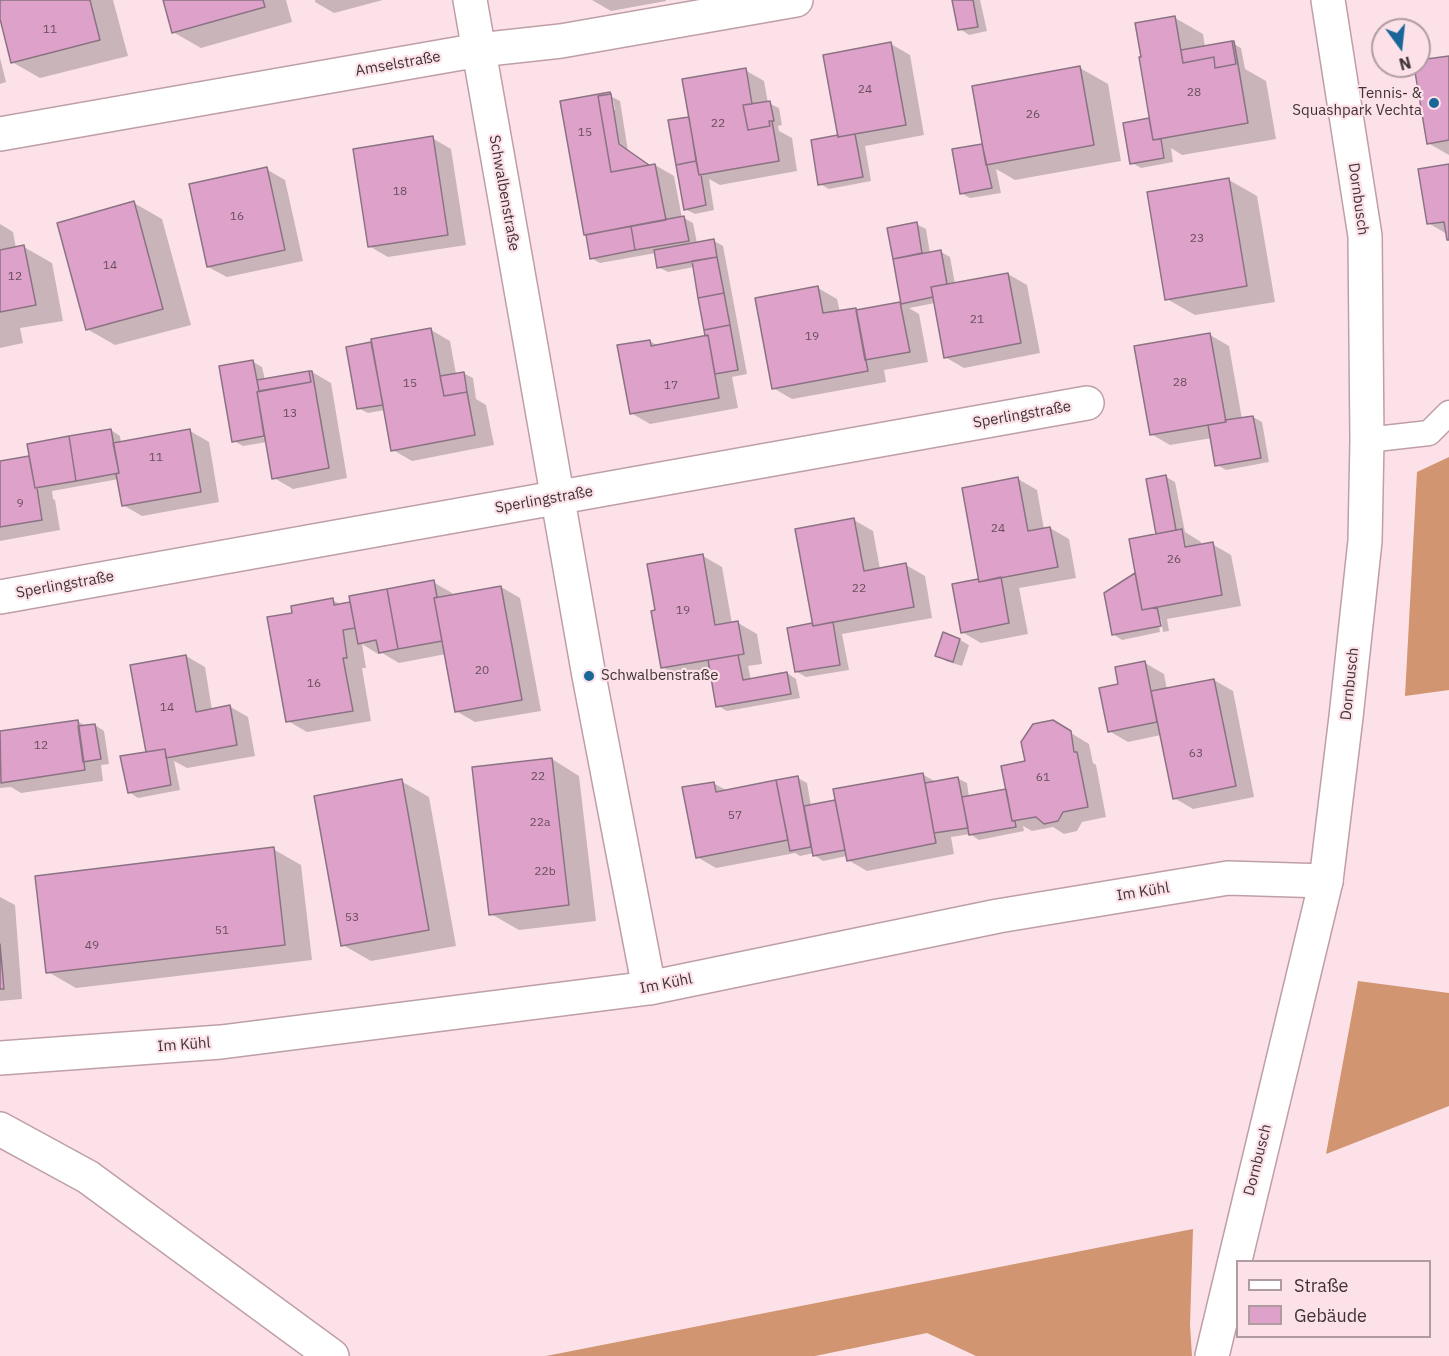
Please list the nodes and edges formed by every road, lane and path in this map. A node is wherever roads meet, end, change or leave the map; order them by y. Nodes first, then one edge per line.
1 (470, 0) edge
2 (796, 0) edge
3 (1328, 0) edge
4 (479, 50) junction
5 (0, 134) edge
6 (1087, 404) dead end
7 (1449, 413) edge
8 (1367, 440) junction
9 (557, 498) junction
10 (0, 597) edge
11 (1326, 880) junction
12 (649, 988) junction
13 (0, 1058) edge
14 (0, 1129) edge
15 (332, 1356) edge
16 (1212, 1356) edge

1 - 4 street, Schwalbenstraße
2 - 4 street, Amselstraße
3 - 8 street, Dornbusch
4 - 5 street, Amselstraße
4 - 9 street, Schwalbenstraße
6 - 9 street, Sperlingstraße
7 - 8 lane
8 - 11 street, Dornbusch
9 - 10 street, Sperlingstraße
9 - 12 street, Schwalbenstraße
11 - 12 street, Im Kühl
11 - 16 street, Dornbusch
12 - 13 street, Im Kühl
14 - 15 street

